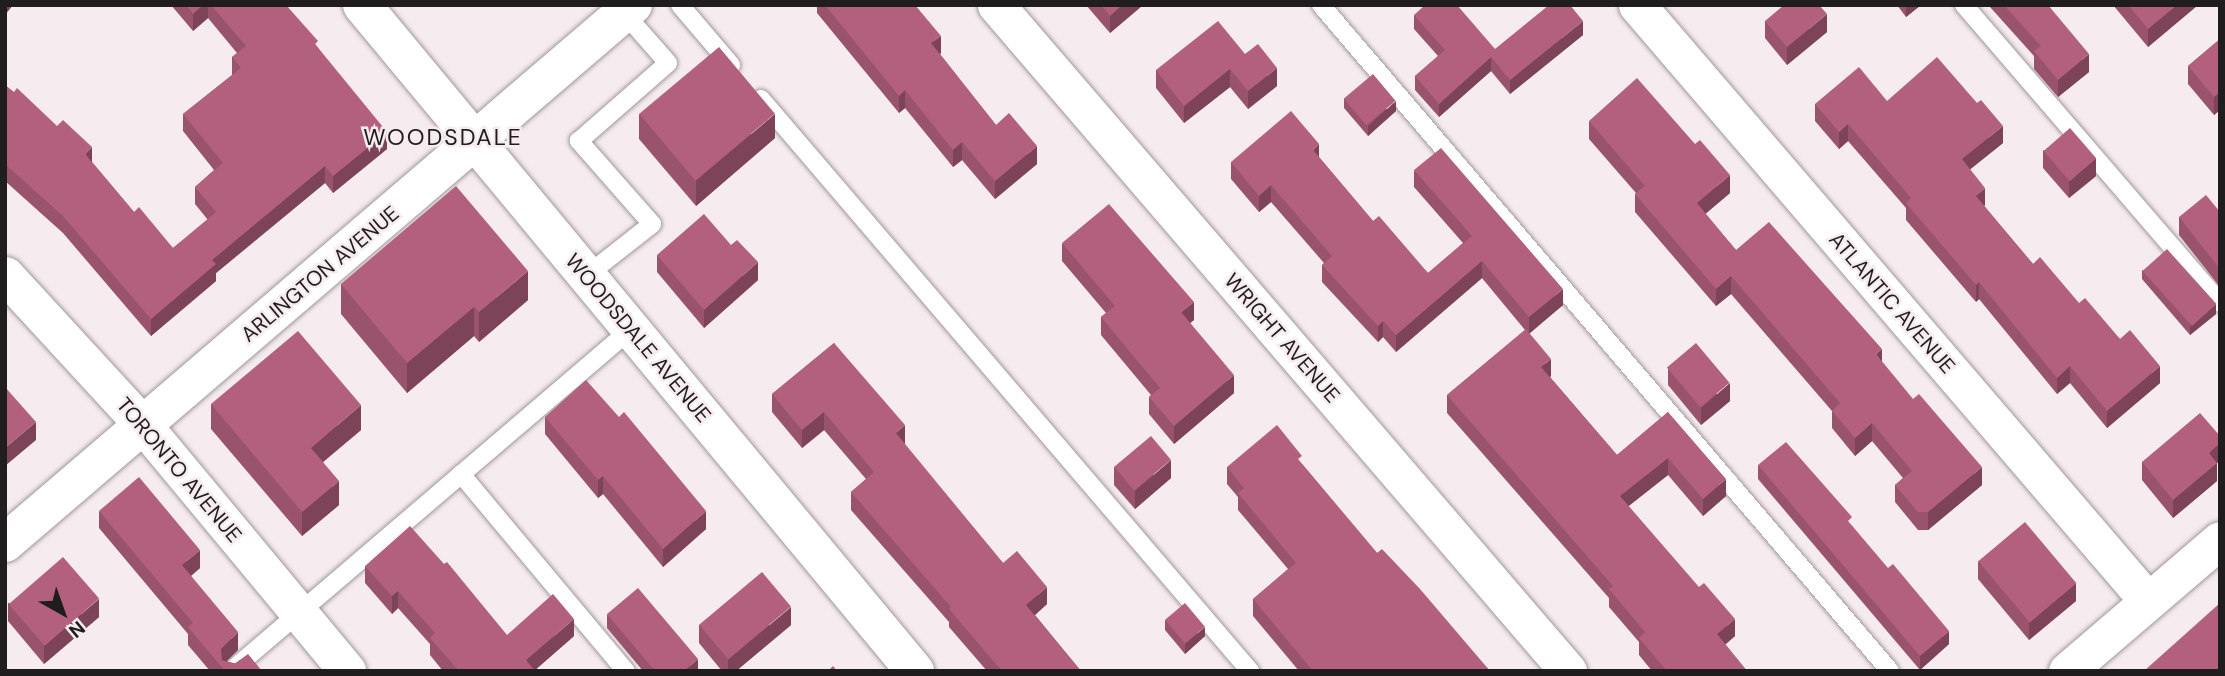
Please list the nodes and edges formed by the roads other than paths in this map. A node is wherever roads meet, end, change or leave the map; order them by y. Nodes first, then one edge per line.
1 (362, 5) edge
2 (680, 5) edge
3 (996, 5) edge
4 (1321, 5) edge
5 (1637, 5) edge
6 (1964, 5) edge
7 (629, 9) edge
8 (474, 142) junction
9 (5, 275) edge
10 (586, 276) junction
11 (2220, 303) edge
12 (630, 330) junction
13 (143, 425) junction
14 (461, 474) junction
15 (2220, 540) edge
16 (5, 543) edge
17 (2148, 601) junction
18 (299, 613) junction
19 (231, 671) edge
20 (347, 671) edge
21 (626, 671) edge
22 (915, 671) edge
23 (1250, 671) edge
24 (1569, 671) edge
25 (1890, 671) edge
26 (2067, 671) edge

1 - 8 street, WOODSDALE AVENUE
2 - 23 lane
3 - 24 street, WRIGHT AVENUE
4 - 25 lane
5 - 17 street, ATLANTIC AVENUE
6 - 11 lane
7 - 8 street, ARLINGTON AVENUE
7 - 10 lane
8 - 10 street, WOODSDALE AVENUE
8 - 13 street, ARLINGTON AVENUE
9 - 13 street, TORONTO AVENUE
10 - 12 street, WOODSDALE AVENUE
12 - 14 lane
12 - 22 street, WOODSDALE AVENUE
13 - 16 street, ARLINGTON AVENUE
13 - 18 street, TORONTO AVENUE
14 - 18 lane
14 - 21 lane
15 - 17 street
17 - 26 street
18 - 19 lane
18 - 20 street, TORONTO AVENUE

